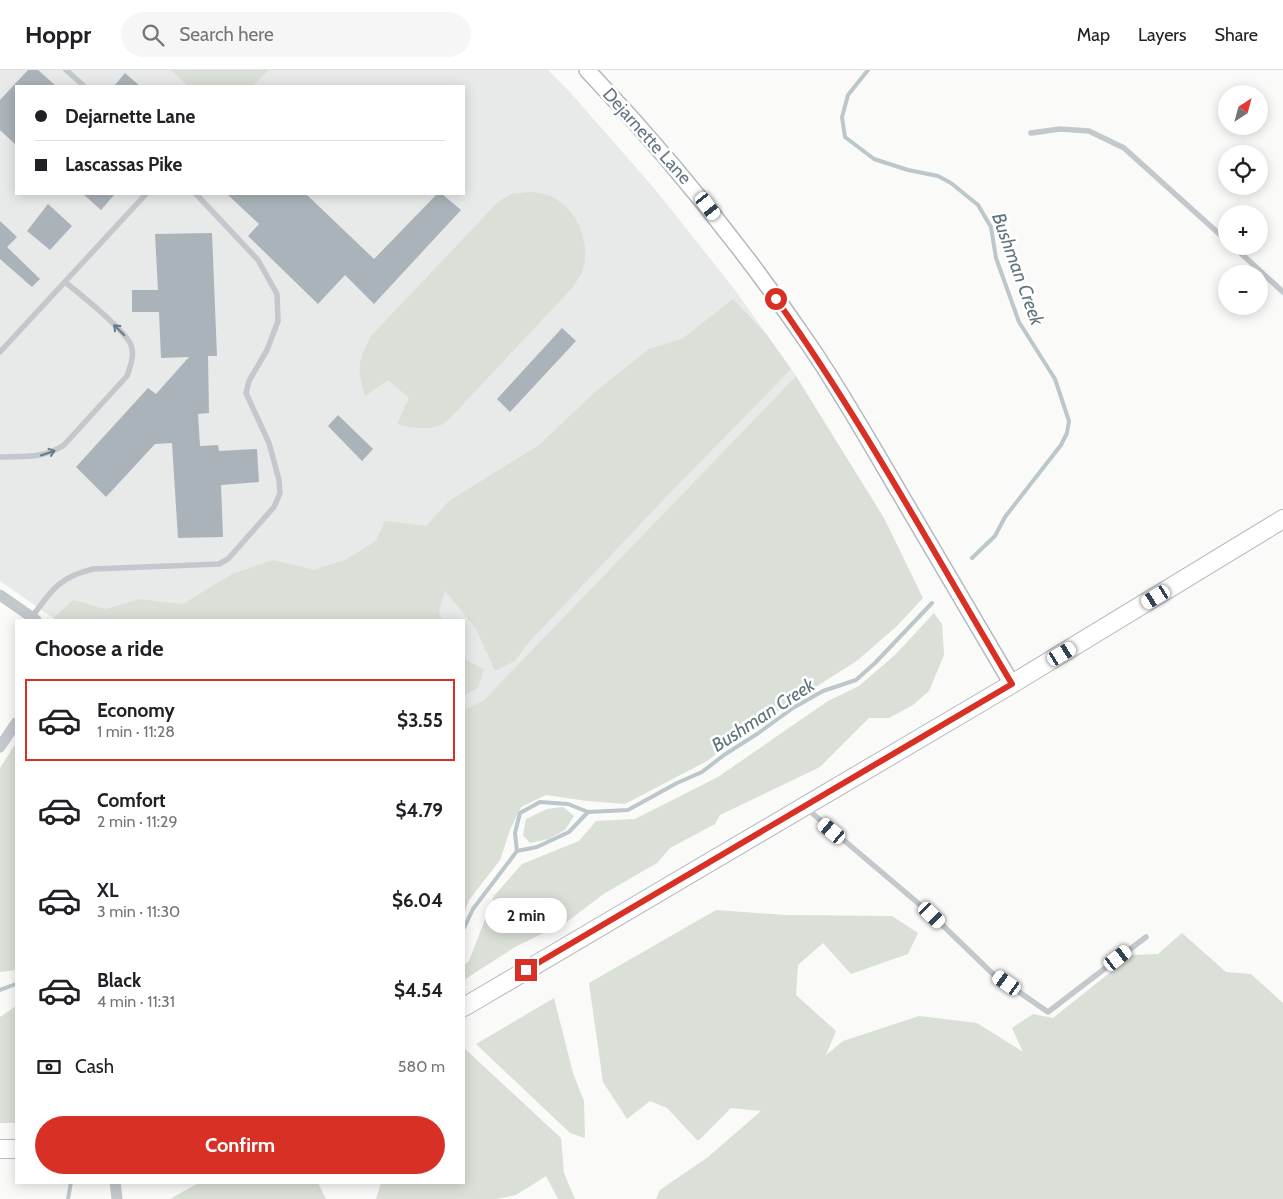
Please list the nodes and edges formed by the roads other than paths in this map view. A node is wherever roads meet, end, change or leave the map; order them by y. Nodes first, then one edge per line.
1 (66, 70) edge
2 (587, 70) edge
3 (83, 85) edge
4 (1031, 133) dead end
5 (145, 195) edge
6 (197, 195) edge
7 (1218, 233) edge
8 (1243, 255) edge
9 (65, 282) junction
10 (1283, 292) edge
11 (0, 352) edge
12 (0, 457) edge
13 (1283, 519) edge
14 (0, 595) edge
15 (34, 619) edge
16 (1012, 684) junction
17 (15, 724) edge
18 (0, 747) edge
19 (804, 807) junction
20 (1146, 937) dead end
21 (465, 1006) edge
22 (0, 1149) edge
23 (15, 1149) edge
24 (115, 1184) edge
25 (117, 1199) edge

1 - 3 lane
2 - 16 main road, Dejarnette Lane
4 - 7 lane
5 - 9 lane
6 - 15 lane
8 - 10 lane
9 - 11 lane
12 -> 9 lane
13 - 16 main road
14 - 15 street
16 - 19 main road
17 - 18 street
19 - 20 lane
19 - 21 main road
22 - 23 main road
24 - 25 street

